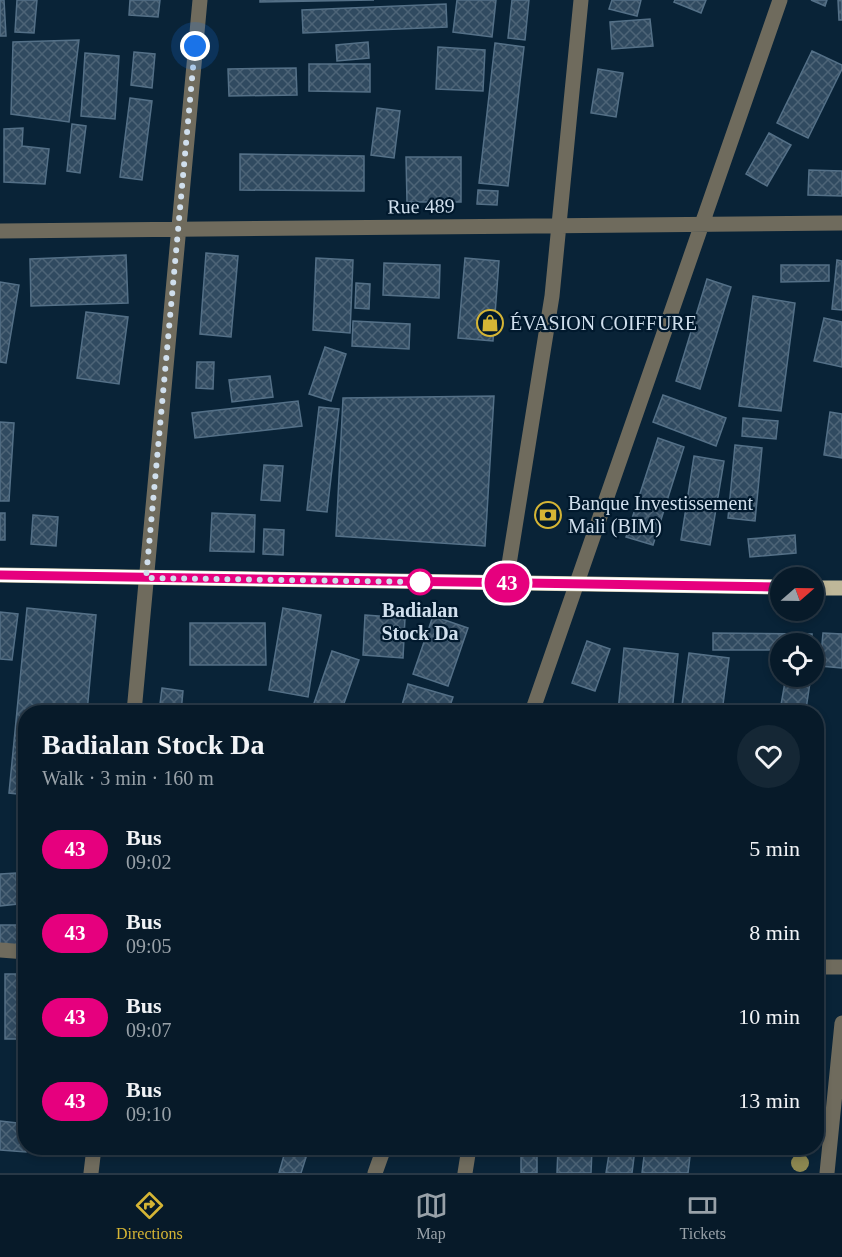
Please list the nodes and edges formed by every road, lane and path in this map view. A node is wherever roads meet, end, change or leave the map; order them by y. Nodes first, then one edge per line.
1 (200, 0) edge
2 (581, 0) edge
3 (780, 0) edge
4 (842, 223) edge
5 (701, 225) junction
6 (559, 226) junction
7 (178, 229) junction
8 (0, 231) edge
9 (0, 575) edge
10 (146, 578) junction
11 (506, 583) junction
12 (576, 584) junction
13 (770, 587) edge
14 (824, 588) edge
15 (842, 588) edge
16 (135, 705) edge
17 (534, 705) edge
18 (0, 950) edge
19 (18, 951) edge
20 (824, 967) edge
21 (842, 967) edge
22 (842, 1023) edge
23 (93, 1155) edge
24 (381, 1155) edge
25 (468, 1155) edge
26 (91, 1173) edge
27 (375, 1173) edge
28 (465, 1173) edge
29 (827, 1173) edge

1 - 7 street
2 - 6 street
3 - 5 street
4 - 5 street, Rue 489
5 - 6 street, Rue 489
5 - 12 street
6 - 7 street, Rue 489
6 - 11 street
7 - 8 street, Rue 489
7 - 10 street
9 - 10 main road
10 - 11 main road
10 - 16 street
11 - 12 main road
12 - 13 main road
12 - 17 street
14 - 15 main road
18 - 19 street
20 - 21 street
22 - 29 street
23 - 26 street
24 - 27 street
25 - 28 street

